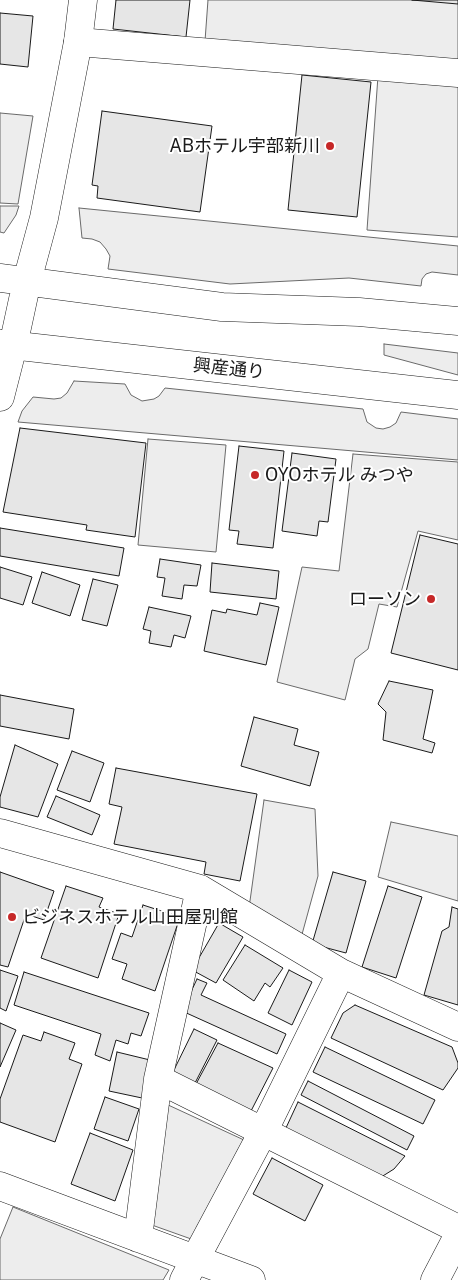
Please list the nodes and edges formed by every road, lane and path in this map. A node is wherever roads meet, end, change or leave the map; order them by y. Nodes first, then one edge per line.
1 (83, 0) edge
2 (78, 42) junction
3 (458, 73) edge
4 (0, 278) edge
5 (27, 281) junction
6 (458, 321) edge
7 (7, 345) edge
8 (458, 395) edge
9 (0, 397) edge
10 (0, 833) edge
11 (200, 889) junction
12 (341, 973) junction
13 (458, 1027) edge
14 (158, 1079) junction
15 (264, 1132) junction
16 (0, 1186) edge
17 (458, 1229) edge
18 (458, 1236) edge
19 (138, 1238) junction
20 (190, 1269) edge
21 (251, 1280) edge
22 (435, 1280) edge

1 - 2 street
2 - 3 street
2 - 5 street
4 - 5 street
5 - 6 street
5 - 7 street
7 - 8 street, 興産通り
7 - 9 street
10 - 11 street
11 - 12 street
11 - 14 street
12 - 13 street
12 - 15 street
14 - 15 street
14 - 19 street
15 - 17 street
15 - 20 street
16 - 19 street
18 - 22 street
19 - 20 street
20 - 21 street

